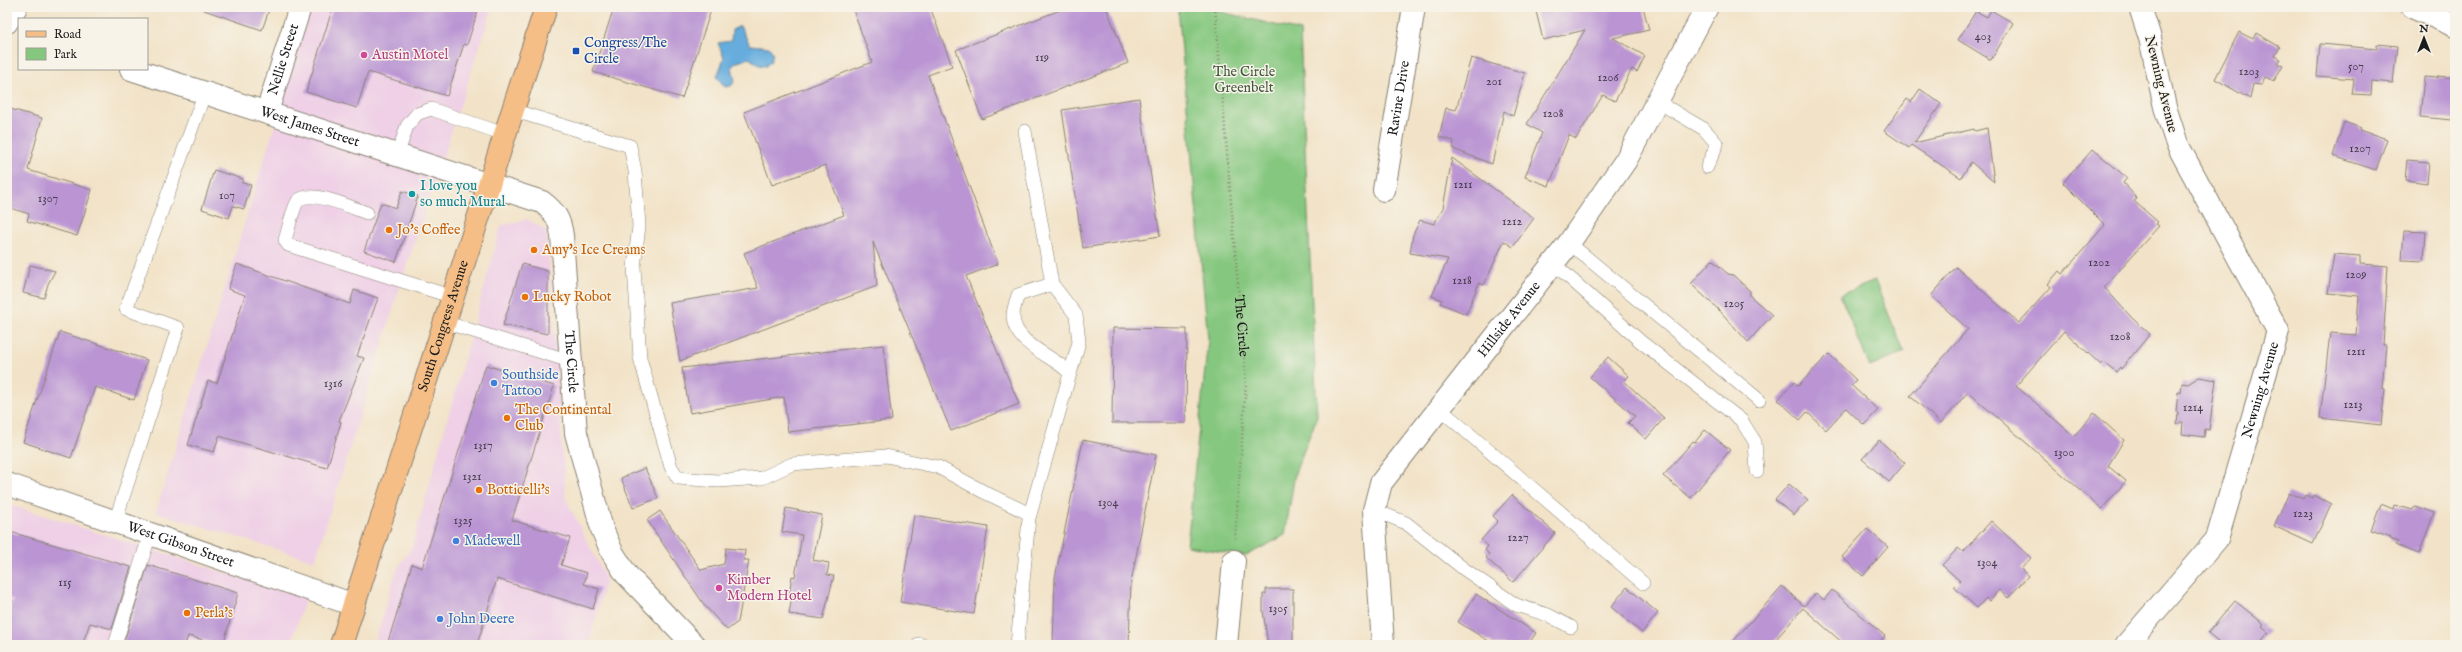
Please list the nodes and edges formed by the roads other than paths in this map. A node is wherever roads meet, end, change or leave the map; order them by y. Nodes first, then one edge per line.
1 (16, 7) edge
2 (300, 7) edge
3 (546, 7) edge
4 (1414, 7) edge
5 (1706, 7) edge
6 (2140, 7) edge
7 (2412, 7) edge
8 (7, 22) edge
9 (2455, 26) edge
10 (7, 29) edge
11 (18, 33) edge
12 (134, 70) edge
13 (205, 92) junction
14 (1658, 102) junction
15 (512, 110) junction
16 (267, 112) junction
17 (1025, 131) dead end
18 (504, 134) junction
19 (398, 156) junction
20 (1707, 167) dead end
21 (488, 186) junction
22 (1384, 190) dead end
23 (367, 213) dead end
24 (1569, 243) junction
25 (1553, 263) junction
26 (1052, 284) junction
27 (453, 297) junction
28 (444, 322) junction
29 (570, 361) junction
30 (1070, 373) junction
31 (1759, 400) dead end
32 (1439, 408) junction
33 (1757, 471) dead end
34 (7, 484) edge
35 (1374, 510) junction
36 (1030, 514) junction
37 (115, 522) junction
38 (150, 534) junction
39 (1234, 561) road end
40 (1643, 583) dead end
41 (354, 605) junction
42 (1571, 627) dead end
43 (115, 645) edge
44 (342, 645) edge
45 (694, 645) edge
46 (1017, 645) edge
47 (1226, 645) edge
48 (1383, 645) edge
49 (2126, 645) edge

1 - 8 street
2 - 16 street, Nellie Street
3 - 15 main road, South Congress Avenue
4 - 22 street, Ravine Drive
5 - 14 street, Hillside Avenue
6 - 49 street, Newning Avenue
7 - 9 street
10 - 11 street
12 - 13 street, West James Street
13 - 16 street, West James Street
13 - 37 lane
14 - 20 lane
14 - 24 street, Hillside Avenue
15 - 18 main road, South Congress Avenue
15 - 36 lane
16 - 19 street, West James Street
17 - 26 lane
18 - 19 lane
18 - 21 main road, South Congress Avenue
19 - 21 street, West James Street
21 - 27 main road, South Congress Avenue
21 - 29 street, The Circle
23 - 27 lane
24 - 25 street, Hillside Avenue
24 - 31 lane
25 - 32 street, Hillside Avenue
25 - 33 lane
26 - 30 lane
26 - 30 lane
27 - 28 main road, South Congress Avenue
28 - 29 lane
28 - 41 main road, South Congress Avenue
29 - 45 street, The Circle
30 - 36 lane
32 - 35 street, Hillside Avenue
32 - 40 lane
34 - 37 street, West Gibson Street
35 - 42 lane
35 - 48 street, Hillside Avenue
36 - 46 lane
37 - 38 street, West Gibson Street
38 - 41 street, West Gibson Street
38 - 43 lane
39 - 47 street
41 - 44 main road, South Congress Avenue

